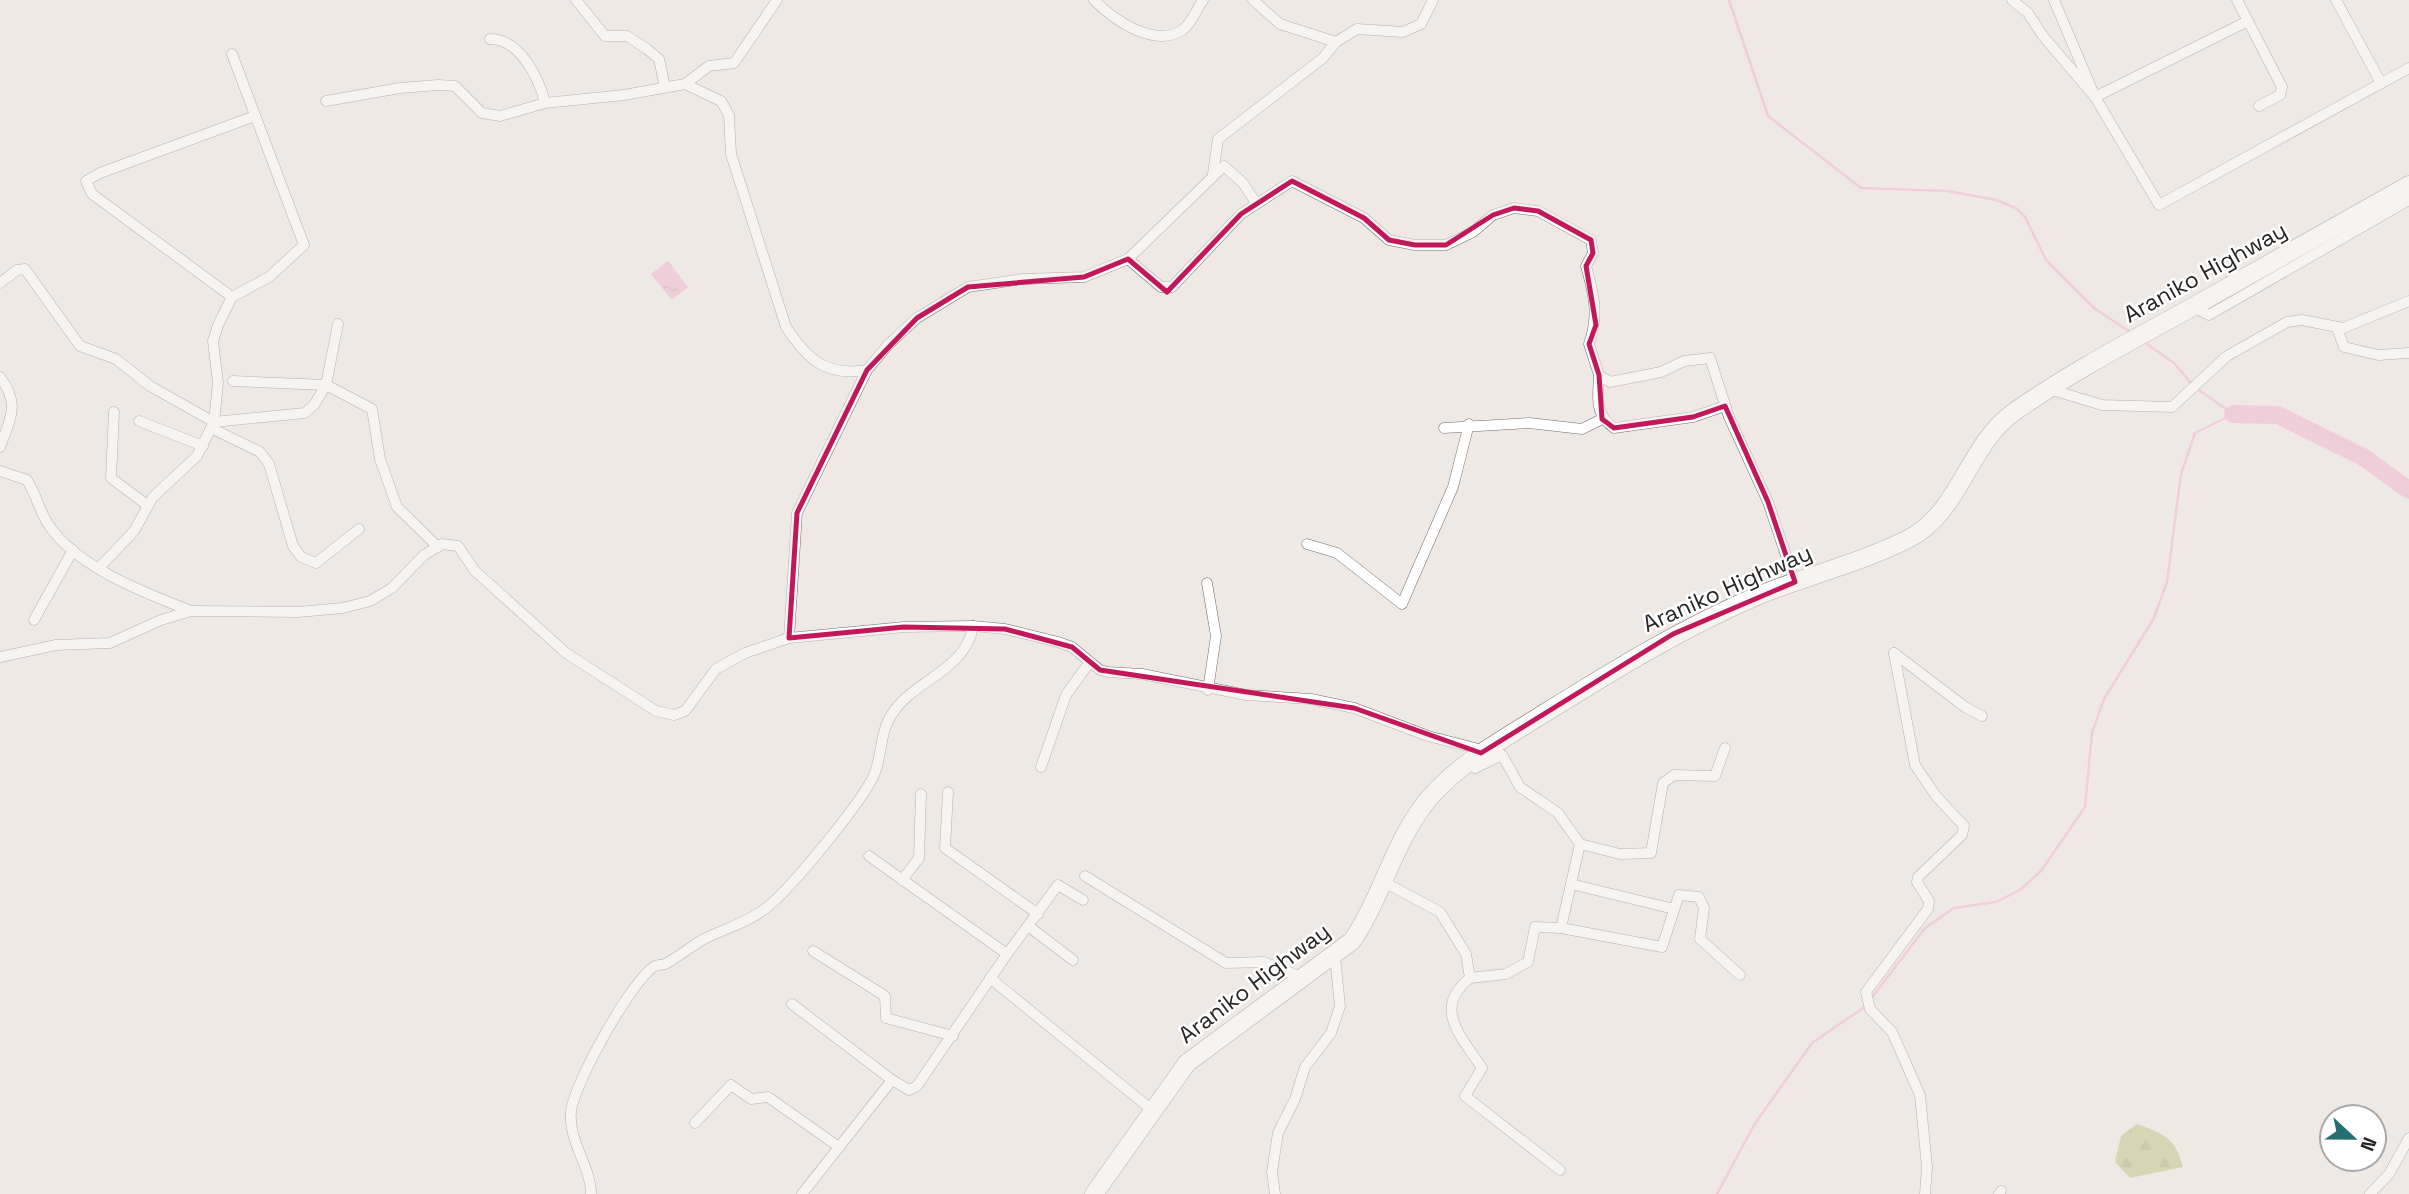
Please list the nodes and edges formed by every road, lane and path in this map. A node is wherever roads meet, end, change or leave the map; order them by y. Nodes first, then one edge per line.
1 (576, 0) edge
2 (776, 0) edge
3 (1094, 0) edge
4 (1203, 0) edge
5 (1253, 0) edge
6 (1433, 0) edge
7 (2012, 0) edge
8 (2054, 0) edge
9 (2237, 0) edge
10 (2336, 0) edge
11 (2248, 21) junction
12 (489, 39) dead end
13 (1336, 42) junction
14 (232, 54) dead end
15 (2409, 68) edge
16 (2381, 83) junction
17 (685, 84) junction
18 (665, 87) junction
19 (2095, 97) junction
20 (326, 101) dead end
21 (545, 103) junction
22 (2259, 106) dead end
23 (255, 116) junction
24 (1213, 174) junction
25 (2409, 185) edge
26 (2409, 200) edge
27 (1256, 203) junction
28 (1128, 259) junction
29 (0, 284) edge
30 (232, 297) junction
31 (2409, 301) edge
32 (2193, 307) junction
33 (338, 324) dead end
34 (2337, 328) junction
35 (2409, 353) edge
36 (867, 370) junction
37 (1599, 375) junction
38 (0, 377) edge
39 (233, 381) dead end
40 (326, 385) junction
41 (2049, 389) junction
42 (1725, 406) junction
43 (114, 412) dead end
44 (1602, 419) junction
45 (139, 421) dead end
46 (1469, 424) junction
47 (212, 425) junction
48 (1444, 428) dead end
49 (203, 446) junction
50 (0, 447) edge
51 (0, 471) edge
52 (147, 505) junction
53 (359, 529) dead end
54 (1307, 544) dead end
55 (438, 547) junction
56 (73, 550) junction
57 (100, 567) junction
58 (1795, 582) junction
59 (1207, 583) dead end
60 (191, 611) junction
61 (34, 620) dead end
62 (973, 626) junction
63 (789, 638) junction
64 (0, 657) edge
65 (1089, 663) junction
66 (1208, 690) junction
67 (1982, 716) dead end
68 (1725, 748) dead end
69 (1474, 757) junction
70 (1041, 767) dead end
71 (948, 792) dead end
72 (920, 794) dead end
73 (1580, 844) junction
74 (869, 856) dead end
75 (1085, 876) dead end
76 (902, 880) junction
77 (1384, 882) junction
78 (1571, 884) junction
79 (1083, 900) dead end
80 (1674, 909) junction
81 (1038, 914) junction
82 (1028, 926) junction
83 (1561, 928) junction
84 (813, 951) dead end
85 (1007, 954) junction
86 (1335, 957) junction
87 (1073, 960) dead end
88 (1740, 975) dead end
89 (990, 978) junction
90 (1304, 978) junction
91 (1470, 978) junction
92 (792, 1004) dead end
93 (953, 1036) junction
94 (892, 1080) junction
95 (1152, 1110) junction
96 (695, 1123) dead end
97 (2409, 1138) edge
98 (839, 1147) junction
99 (2398, 1160) junction
100 (2409, 1165) edge
101 (1560, 1170) dead end
102 (1100, 1190) edge
103 (591, 1194) edge
104 (802, 1194) edge
105 (1275, 1194) edge
106 (1925, 1194) edge
107 (2370, 1194) edge

1 - 18 street
2 - 17 street
3 - 4 street
5 - 13 street
6 - 13 street
7 - 19 street
8 - 19 street
9 - 11 street
10 - 16 street
11 - 19 street
11 - 22 street
12 - 21 street
13 - 24 street
14 - 23 street
15 - 16 street
16 - 19 street
17 - 18 street
17 - 36 street
18 - 21 street
20 - 21 street
23 - 30 street
23 - 30 street
24 - 27 street
24 - 28 street
25 - 32 highway, Araniko Highway
26 - 32 street
27 - 28 street
27 - 37 street
28 - 36 street
29 - 47 street
30 - 47 street
31 - 34 street
32 - 41 highway, Araniko Highway
33 - 40 street
34 - 35 street
34 - 41 street
36 - 63 street
37 - 42 street
37 - 44 street
38 - 50 street
39 - 40 street
40 - 47 street
40 - 55 street
41 - 58 highway, Araniko Highway
42 - 44 street
42 - 58 street
43 - 52 street
44 - 46 street
45 - 49 street
46 - 48 street
46 - 54 street
47 - 49 street
47 - 53 street
49 - 52 street
51 - 56 street
52 - 57 street
55 - 60 street
55 - 63 street
56 - 57 street
56 - 61 street
57 - 60 street
58 - 69 highway, Araniko Highway
59 - 66 street
60 - 64 street
62 - 63 street
62 - 65 street
62 - 103 street
65 - 66 street
65 - 70 street
66 - 69 street
67 - 106 street
68 - 73 street
69 - 73 street
69 - 77 highway, Araniko Highway
71 - 81 street
72 - 76 street
73 - 78 street
74 - 76 street
75 - 90 street
76 - 85 street
77 - 86 highway, Araniko Highway
77 - 91 street
78 - 80 street
78 - 83 street
79 - 81 street
80 - 83 street
80 - 88 street
81 - 82 street
82 - 85 street
82 - 87 street
83 - 91 street
84 - 93 street
85 - 89 street
86 - 90 highway, Araniko Highway
86 - 105 street
89 - 93 street
89 - 95 street
90 - 95 highway, Araniko Highway
91 - 101 street
92 - 94 street
93 - 94 street
94 - 98 street
95 - 102 highway, Araniko Highway
96 - 98 street
97 - 99 street
98 - 104 street
99 - 100 street
99 - 107 street

